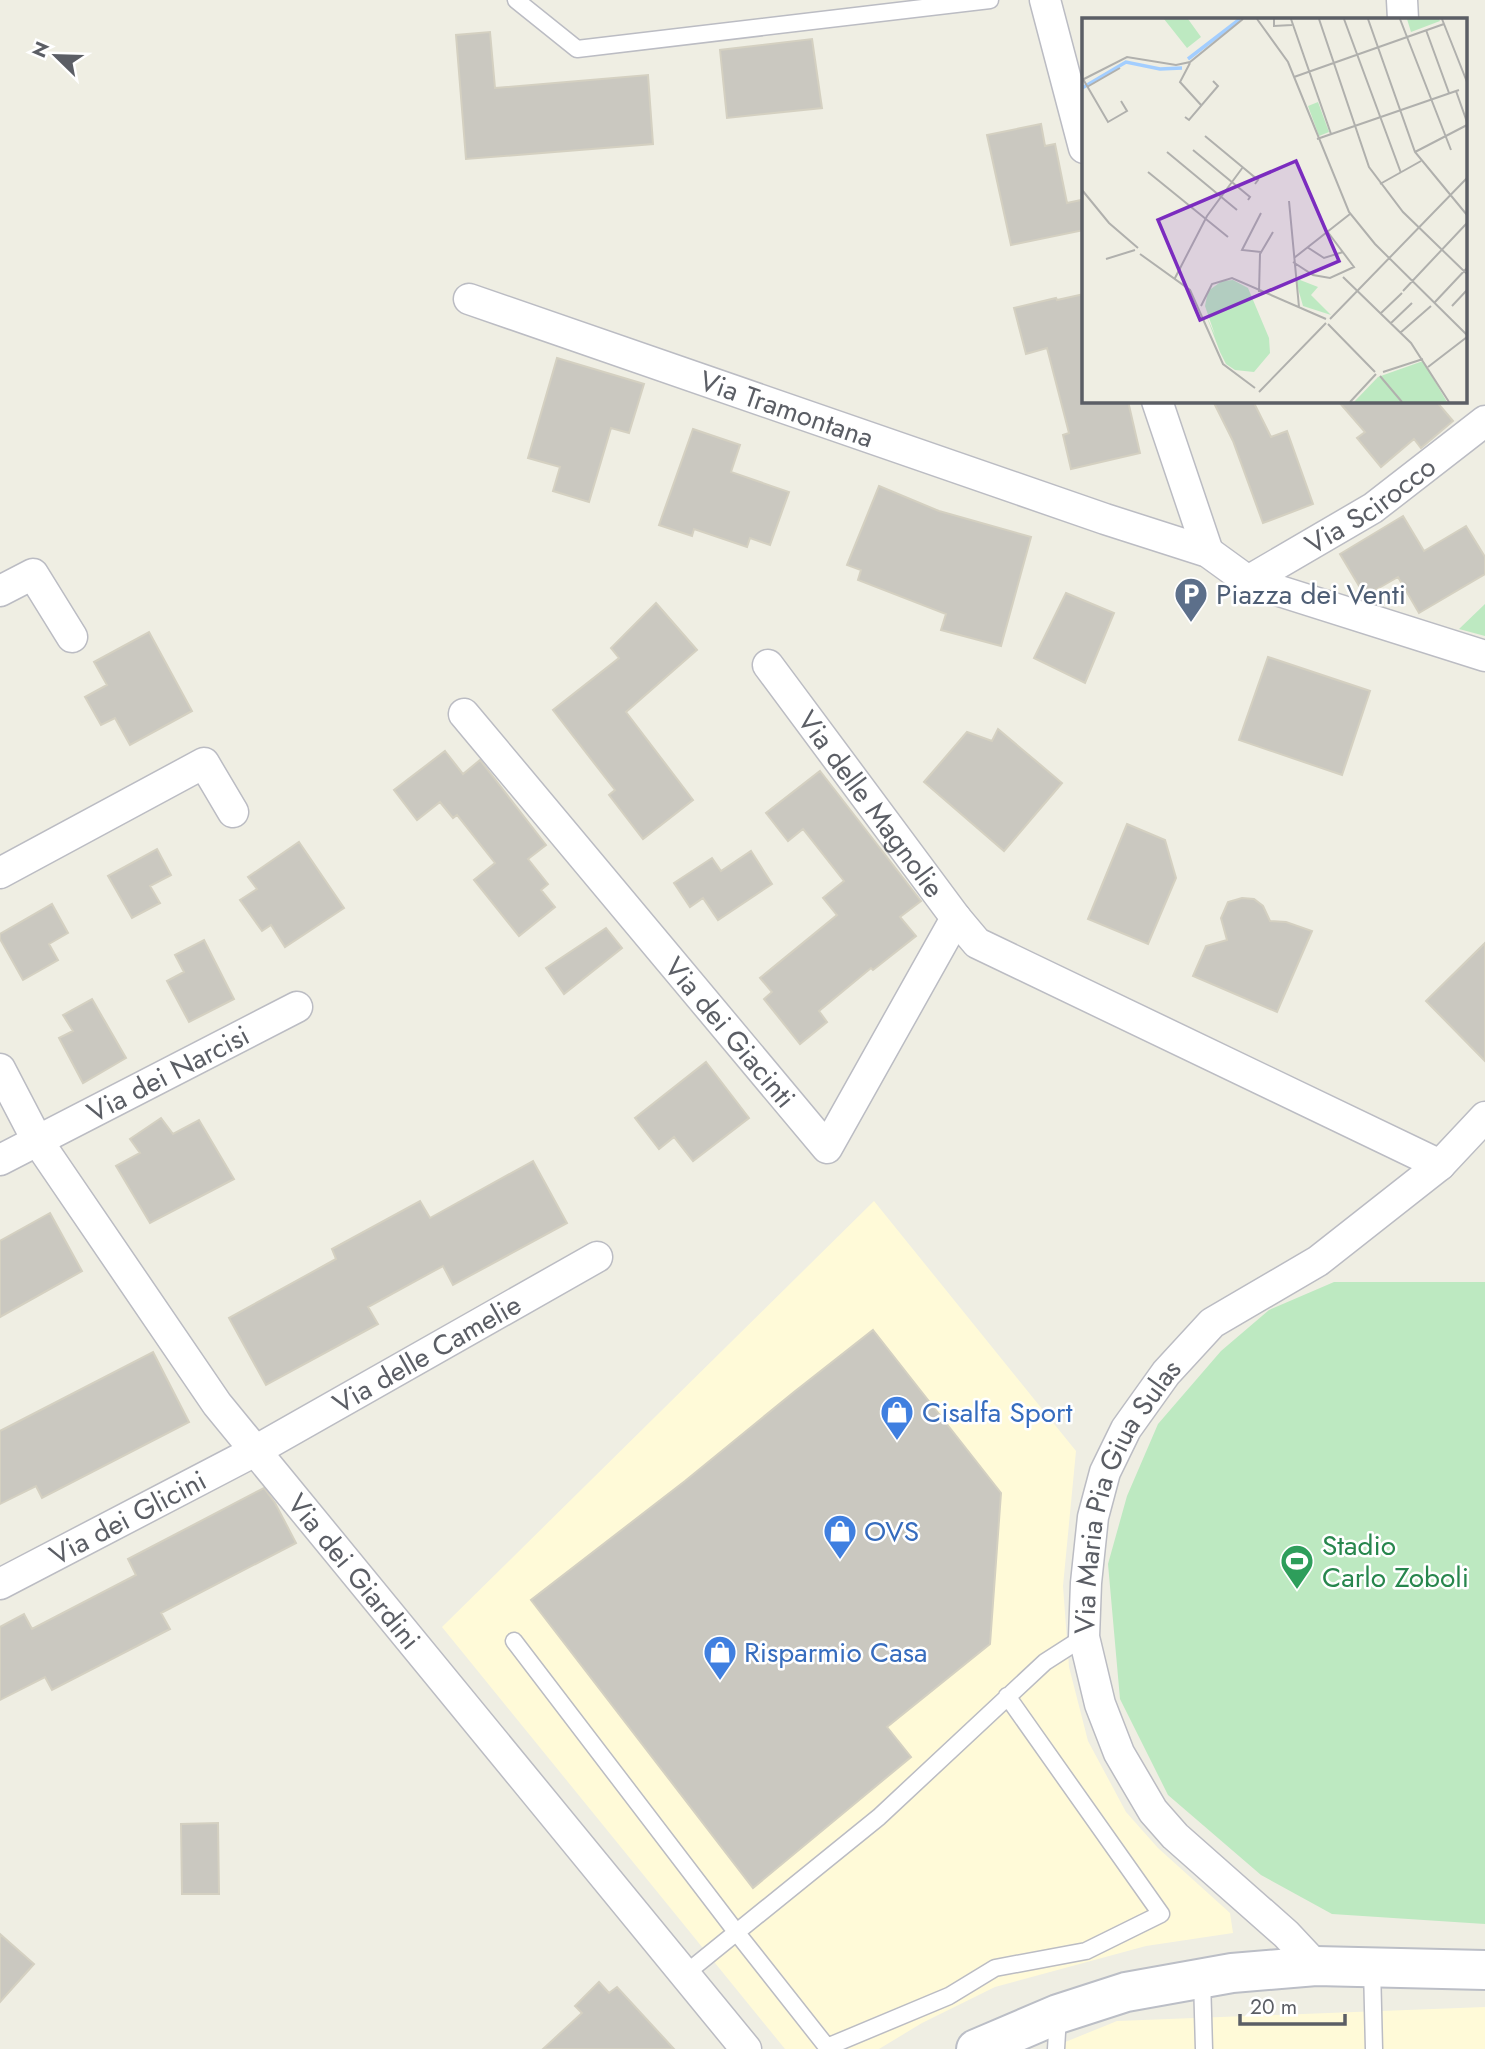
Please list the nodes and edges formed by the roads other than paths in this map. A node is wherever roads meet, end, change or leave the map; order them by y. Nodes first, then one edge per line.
1 (516, 0) edge
2 (990, 0) edge
3 (1045, 0) edge
4 (1402, 0) edge
5 (1403, 18) edge
6 (1082, 140) edge
7 (469, 299) dead end
8 (1157, 402) edge
9 (1485, 421) edge
10 (1208, 552) junction
11 (1248, 581) junction
12 (0, 592) edge
13 (72, 637) dead end
14 (1485, 656) edge
15 (768, 665) dead end
16 (464, 714) dead end
17 (233, 812) dead end
18 (0, 873) edge
19 (956, 918) junction
20 (297, 1007) dead end
21 (0, 1069) edge
22 (1485, 1117) edge
23 (37, 1140) junction
24 (0, 1160) edge
25 (1440, 1165) junction
26 (597, 1257) dead end
27 (255, 1451) junction
28 (0, 1584) edge
29 (1084, 1637) junction
30 (514, 1641) dead end
31 (1007, 1696) junction
32 (737, 1933) junction
33 (1316, 1966) junction
34 (1372, 1968) junction
35 (1485, 1970) edge
36 (685, 1974) junction
37 (1202, 1979) junction
38 (1057, 2031) edge
39 (978, 2048) edge
40 (746, 2049) edge
41 (1204, 2049) edge
42 (1374, 2049) edge

1 - 2 lane
3 - 6 street
4 - 5 street
7 - 10 street, Via Tramontana
8 - 10 street
9 - 11 street, Via Scirocco
10 - 11 street
11 - 14 street
12 - 13 street
15 - 19 street, Via delle Magnolie
16 - 19 street, Via dei Giacinti
17 - 18 street
19 - 25 street, Via delle Magnolie
20 - 23 street, Via dei Narcisi
21 - 23 street, Via dei Giardini
22 - 25 street, Via Maria Pia Giua Sulas
23 - 24 street, Via dei Narcisi
23 - 27 street, Via dei Giardini
25 - 29 street, Via Maria Pia Giua Sulas
26 - 27 street, Via delle Camelie
27 - 28 street, Via dei Glicini
27 - 36 street, Via dei Giardini
29 - 31 lane
29 - 33 street, Via Maria Pia Giua Sulas
30 - 32 lane
31 - 32 lane
31 - 32 lane
32 - 36 lane
33 - 34 main road
33 - 37 main road
34 - 35 main road
34 - 42 lane
36 - 40 street, Via dei Giardini
37 - 38 main road
37 - 41 lane
38 - 39 main road

